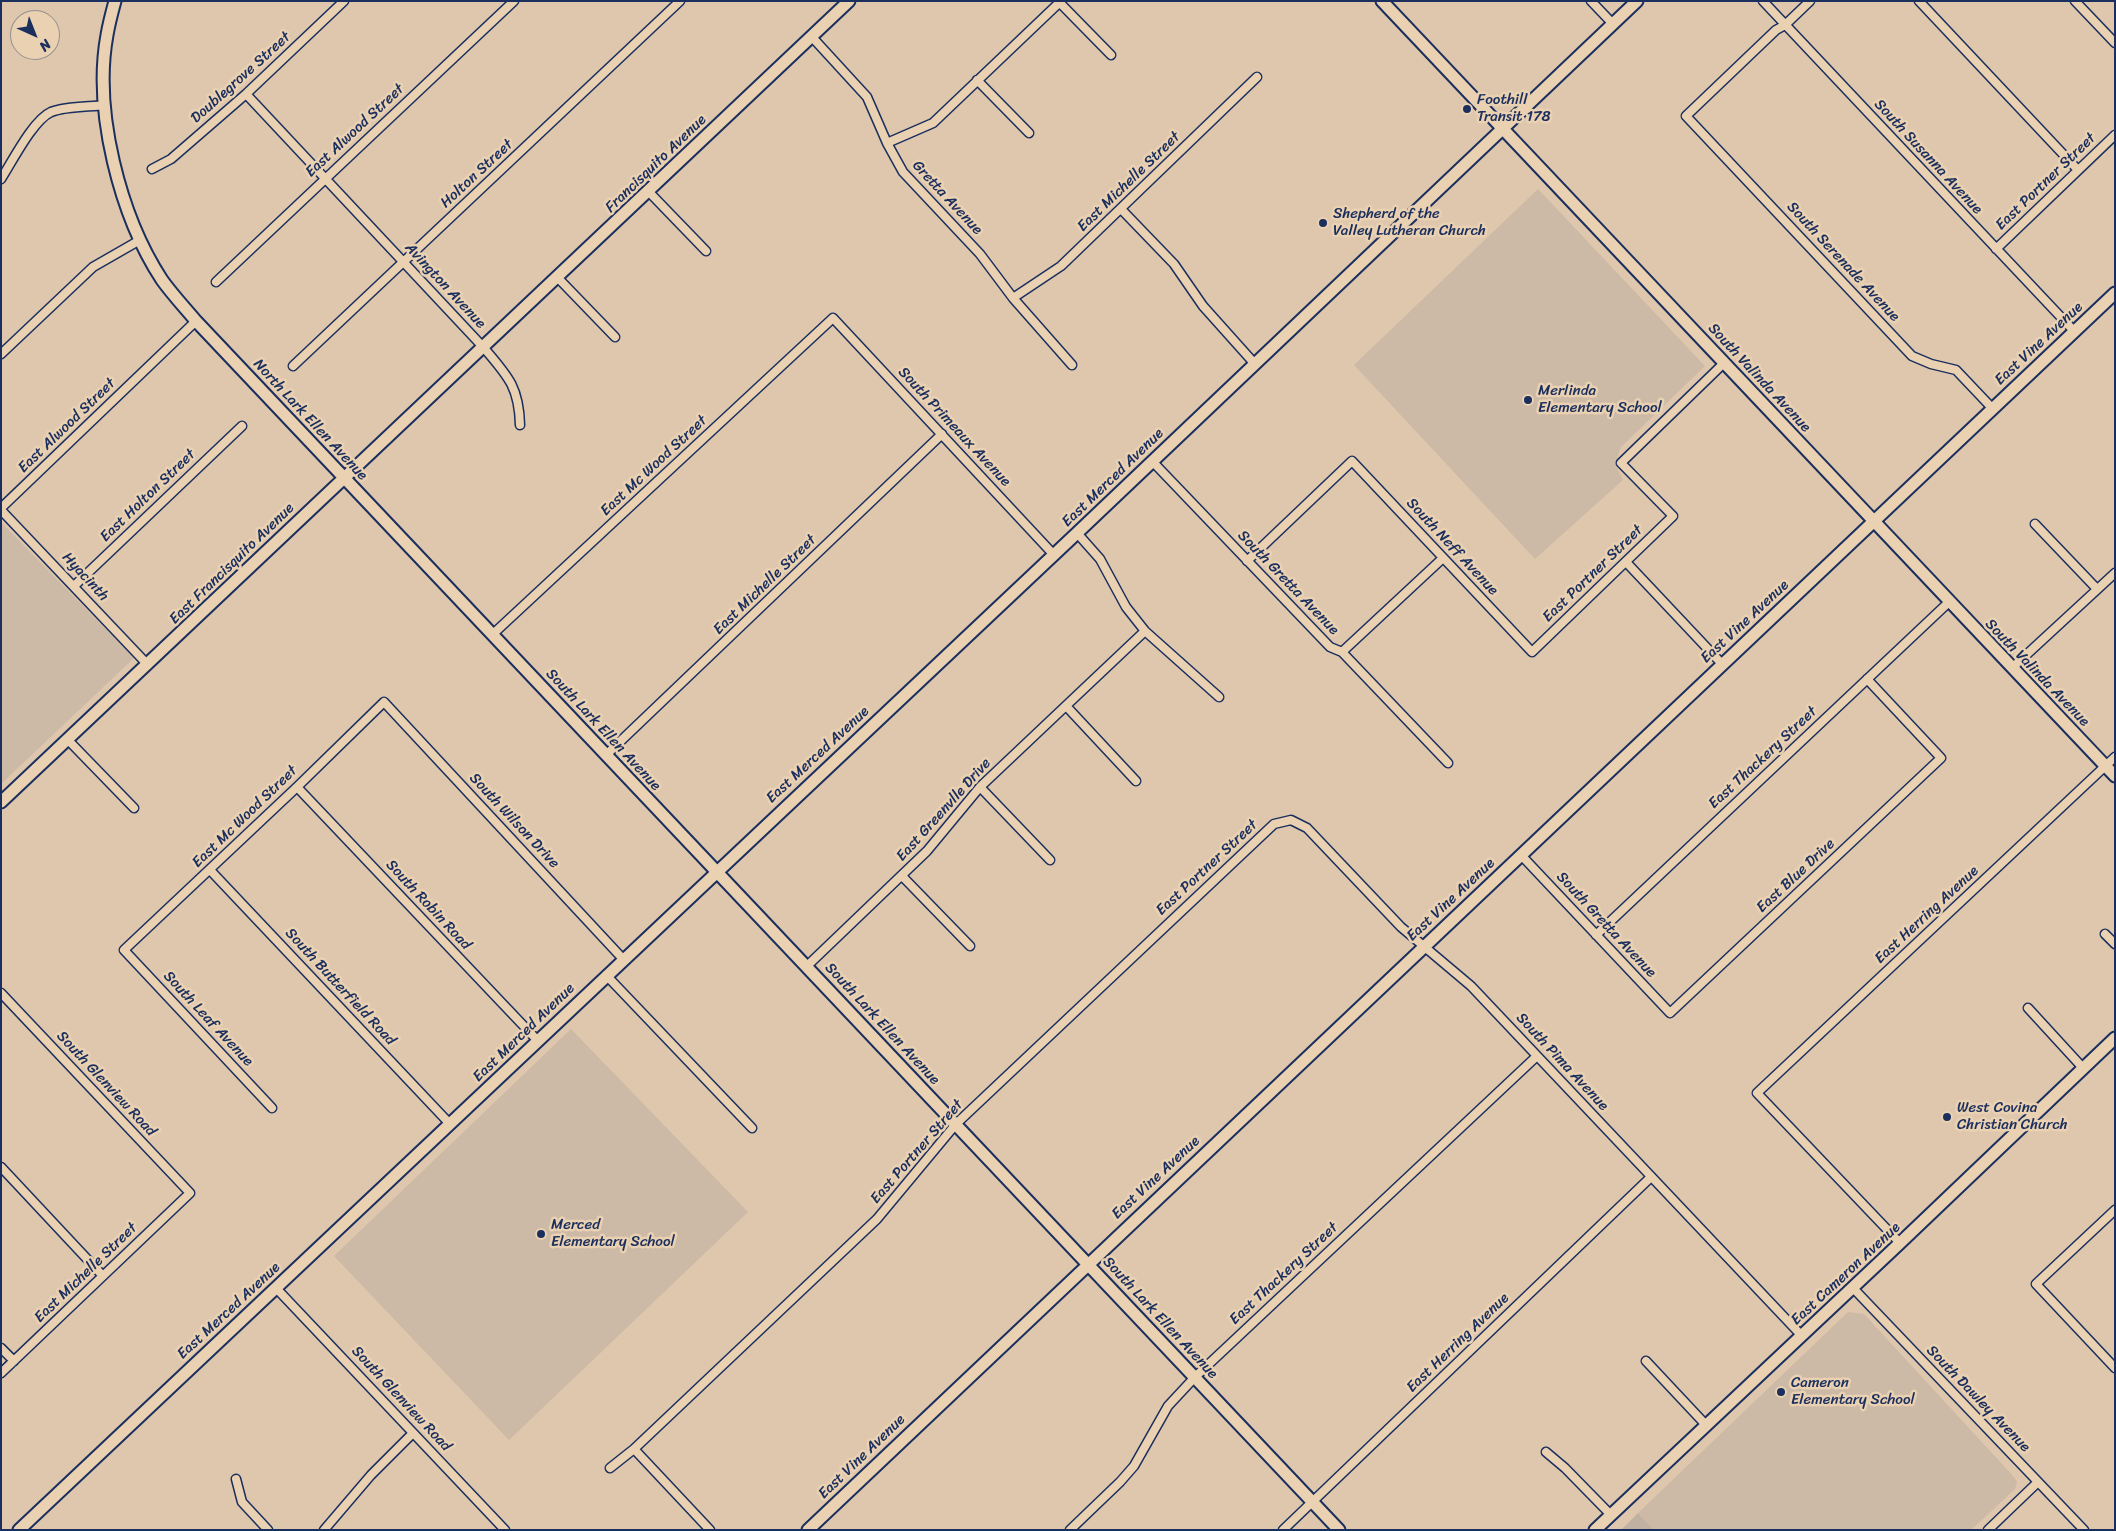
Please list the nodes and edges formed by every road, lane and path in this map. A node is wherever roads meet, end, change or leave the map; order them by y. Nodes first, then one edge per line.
1 (115, 1) edge
2 (344, 1) edge
3 (514, 1) edge
4 (680, 1) edge
5 (849, 1) edge
6 (1382, 1) edge
7 (1591, 1) edge
8 (1637, 1) edge
9 (1763, 1) edge
10 (1810, 1) edge
11 (1919, 1) edge
12 (2075, 1) edge
13 (1060, 2) edge
14 (1613, 24) junction
15 (1785, 25) junction
16 (812, 37) junction
17 (2115, 43) edge
18 (1111, 55) dead end
19 (1257, 78) dead end
20 (977, 80) junction
21 (246, 94) junction
22 (105, 105) junction
23 (1502, 128) junction
24 (1029, 133) dead end
25 (2115, 135) edge
26 (887, 143) junction
27 (152, 169) dead end
28 (2078, 170) junction
29 (326, 178) junction
30 (1, 179) edge
31 (649, 192) junction
32 (1121, 209) junction
33 (140, 240) junction
34 (1996, 249) junction
35 (706, 251) dead end
36 (404, 262) junction
37 (558, 278) junction
38 (216, 282) dead end
39 (2115, 293) edge
40 (1013, 298) junction
41 (833, 318) joint
42 (196, 322) junction
43 (2074, 331) junction
44 (616, 338) dead end
45 (484, 348) junction
46 (1, 354) edge
47 (1254, 363) junction
48 (1724, 363) junction
49 (293, 366) dead end
50 (1072, 366) dead end
51 (1993, 409) junction
52 (520, 425) dead end
53 (242, 426) dead end
54 (942, 434) junction
55 (1152, 462) junction
56 (343, 478) junction
57 (1, 509) edge
58 (1874, 522) junction
59 (2035, 524) dead end
60 (1077, 533) junction
61 (402, 539) joint
62 (1054, 554) junction
63 (1442, 558) junction
64 (1247, 561) junction
65 (1626, 562) junction
66 (2115, 573) edge
67 (74, 586) junction
68 (2097, 589) junction
69 (1949, 602) junction
70 (1145, 631) junction
71 (493, 634) junction
72 (1342, 652) junction
73 (1532, 652) joint
74 (1723, 664) junction
75 (148, 665) junction
76 (2012, 668) junction
77 (1867, 679) junction
78 (1220, 696) dead end
79 (384, 702) joint
80 (1067, 706) junction
81 (68, 740) junction
82 (606, 755) junction
83 (2115, 757) edge
84 (1448, 763) dead end
85 (2106, 766) junction
86 (2115, 776) edge
87 (1136, 781) dead end
88 (980, 786) junction
89 (297, 787) junction
90 (1, 802) edge
91 (134, 808) dead end
92 (1291, 820) joint
93 (1521, 855) junction
94 (1050, 860) dead end
95 (210, 870) junction
96 (716, 872) junction
97 (902, 876) junction
98 (1596, 934) junction
99 (2106, 934) dead end
100 (2115, 944) edge
101 (1424, 945) junction
102 (970, 946) dead end
103 (124, 950) joint
104 (623, 960) junction
105 (807, 966) junction
106 (606, 975) junction
107 (1, 993) edge
108 (2028, 1008) dead end
109 (1670, 1013) joint
110 (2115, 1038) edge
111 (538, 1041) junction
112 (1537, 1056) junction
113 (2083, 1068) junction
114 (272, 1108) dead end
115 (450, 1124) junction
116 (956, 1124) junction
117 (752, 1128) dead end
118 (1, 1166) edge
119 (1651, 1177) junction
120 (190, 1193) joint
121 (2115, 1210) edge
122 (1900, 1243) junction
123 (1088, 1264) junction
124 (103, 1276) junction
125 (276, 1288) junction
126 (1853, 1288) junction
127 (1802, 1336) junction
128 (1, 1348) edge
129 (14, 1361) junction
130 (1646, 1361) dead end
131 (2115, 1368) edge
132 (1, 1373) edge
133 (1194, 1377) junction
134 (1706, 1425) junction
135 (413, 1433) junction
136 (634, 1449) junction
137 (1546, 1452) dead end
138 (610, 1468) dead end
139 (236, 1480) dead end
140 (2038, 1482) junction
141 (1312, 1502) junction
142 (1611, 1515) junction
143 (19, 1530) edge
144 (268, 1530) edge
145 (324, 1530) edge
146 (505, 1530) edge
147 (710, 1530) edge
148 (808, 1530) edge
149 (1070, 1530) edge
150 (1284, 1530) edge
151 (1338, 1530) edge
152 (1595, 1530) edge
153 (1988, 1530) edge
154 (2084, 1530) edge

1 - 22 street
2 - 21 street, Doublegrove Street
3 - 29 street, East Alwood Street
4 - 36 street, Holton Street
5 - 16 street, Francisquito Avenue
6 - 23 street, South Valinda Avenue
7 - 14 street
8 - 14 street, East Merced Avenue
9 - 15 street, South Susanna Avenue
10 - 15 street
11 - 28 street
12 - 17 street
13 - 18 street
13 - 20 street
14 - 23 street, East Merced Avenue
15 - 34 street, South Susanna Avenue
15 - 51 street, South Serenade Avenue
16 - 26 street, Gretta Avenue
16 - 31 street, Francisquito Avenue
19 - 32 street, East Michelle Street
20 - 24 street
20 - 26 street
21 - 27 street, Doublegrove Street
21 - 29 street, Avington Avenue
22 - 30 street
22 - 33 street
23 - 47 street, East Merced Avenue
23 - 48 street, South Valinda Avenue
25 - 28 street, East Portner Street
26 - 40 street, Gretta Avenue
28 - 34 street, East Portner Street
29 - 36 street, Avington Avenue
29 - 38 street, East Alwood Street
31 - 35 street
31 - 37 street, Francisquito Avenue
32 - 40 street, East Michelle Street
32 - 47 street
33 - 42 street
33 - 46 street
34 - 43 street, South Susanna Avenue
36 - 45 street, Avington Avenue
36 - 49 street, Holton Street
37 - 44 street
37 - 45 street, Francisquito Avenue
39 - 43 street, East Vine Avenue
40 - 50 street
41 - 54 street, South Primeaux Avenue
41 - 71 street, East Mc Wood Street
42 - 56 street, North Lark Ellen Avenue
42 - 57 street, East Alwood Street
43 - 51 street, East Vine Avenue
45 - 52 street, Avington Avenue
45 - 56 street, East Francisquito Avenue
47 - 55 street, East Merced Avenue
48 - 58 street, South Valinda Avenue
48 - 65 street, East Portner Street
51 - 58 street, East Vine Avenue
53 - 67 street, East Holton Street
54 - 62 street, South Primeaux Avenue
54 - 82 street, East Michelle Street
55 - 60 street, East Merced Avenue
55 - 64 street, South Gretta Avenue
56 - 61 street, North Lark Ellen Avenue
56 - 75 street, East Francisquito Avenue
57 - 67 street, Hyacinth
58 - 69 street, South Valinda Avenue
58 - 74 street, East Vine Avenue
59 - 68 street
60 - 62 street, East Merced Avenue
60 - 70 street
61 - 71 street, South Lark Ellen Avenue
62 - 96 street, East Merced Avenue
63 - 64 street, South Neff Avenue
63 - 72 street
63 - 73 street, South Neff Avenue
64 - 72 street, South Gretta Avenue
65 - 73 street, East Portner Street
65 - 74 street
66 - 68 street
67 - 75 street, Hyacinth
68 - 76 street
69 - 76 street, South Valinda Avenue
69 - 77 street, East Thackery Street
70 - 78 street
70 - 80 street, East Greenvlle Drive
71 - 82 street, South Lark Ellen Avenue
72 - 84 street, South Gretta Avenue
74 - 93 street, East Vine Avenue
75 - 81 street, East Francisquito Avenue
76 - 85 street, South Valinda Avenue
77 - 98 street, East Thackery Street
77 - 109 street, East Blue Drive
79 - 89 street, East Mc Wood Street
79 - 104 street, South Wilson Drive
80 - 87 street
80 - 88 street, East Greenvlle Drive
81 - 90 street, East Francisquito Avenue
81 - 91 street
82 - 96 street, South Lark Ellen Avenue
83 - 85 street, East Herring Avenue
85 - 86 street, South Valinda Avenue
85 - 122 street, East Herring Avenue
88 - 94 street
88 - 97 street, East Greenvlle Drive
89 - 95 street, East Mc Wood Street
89 - 111 street, South Robin Road
92 - 101 street, South Pima Avenue
92 - 116 street, East Portner Street
93 - 98 street, South Gretta Avenue
93 - 101 street, East Vine Avenue
95 - 103 street, East Mc Wood Street
95 - 115 street, South Butterfield Road
96 - 104 street, East Merced Avenue
96 - 105 street, South Lark Ellen Avenue
97 - 102 street
97 - 105 street, East Greenvlle Drive
98 - 109 street, South Gretta Avenue
99 - 100 street
101 - 112 street, South Pima Avenue
101 - 123 street, East Vine Avenue
103 - 114 street, South Leaf Avenue
104 - 106 street, East Merced Avenue
105 - 116 street, South Lark Ellen Avenue
106 - 111 street, East Merced Avenue
106 - 117 street
107 - 120 street, South Glenview Road
108 - 113 street
110 - 113 street, East Cameron Avenue
111 - 115 street, East Merced Avenue
112 - 119 street, South Pima Avenue
112 - 133 street, East Thackery Street
113 - 122 street, East Cameron Avenue
115 - 125 street, East Merced Avenue
116 - 123 street, South Lark Ellen Avenue
116 - 136 street, East Portner Street
118 - 124 street
119 - 127 street, South Pima Avenue
119 - 141 street, East Herring Avenue
120 - 124 street, East Michelle Street
121 - 131 street
122 - 126 street, East Cameron Avenue
123 - 133 street, South Lark Ellen Avenue
123 - 148 street, East Vine Avenue
124 - 129 street, East Michelle Street
125 - 135 street, South Glenview Road
125 - 143 street, East Merced Avenue
126 - 127 street, East Cameron Avenue
126 - 140 street, South Dawley Avenue
127 - 134 street, East Cameron Avenue
128 - 129 street
129 - 132 street, East Michelle Street
130 - 134 street
133 - 141 street, South Lark Ellen Avenue
133 - 149 street, East Thackery Street
134 - 142 street, East Cameron Avenue
135 - 145 street
135 - 146 street, South Glenview Road
136 - 138 street, East Portner Street
136 - 147 street
137 - 142 street
139 - 144 street
140 - 153 street
140 - 154 street, South Dawley Avenue
141 - 150 street, East Herring Avenue
141 - 151 street, South Lark Ellen Avenue
142 - 152 street, East Cameron Avenue

